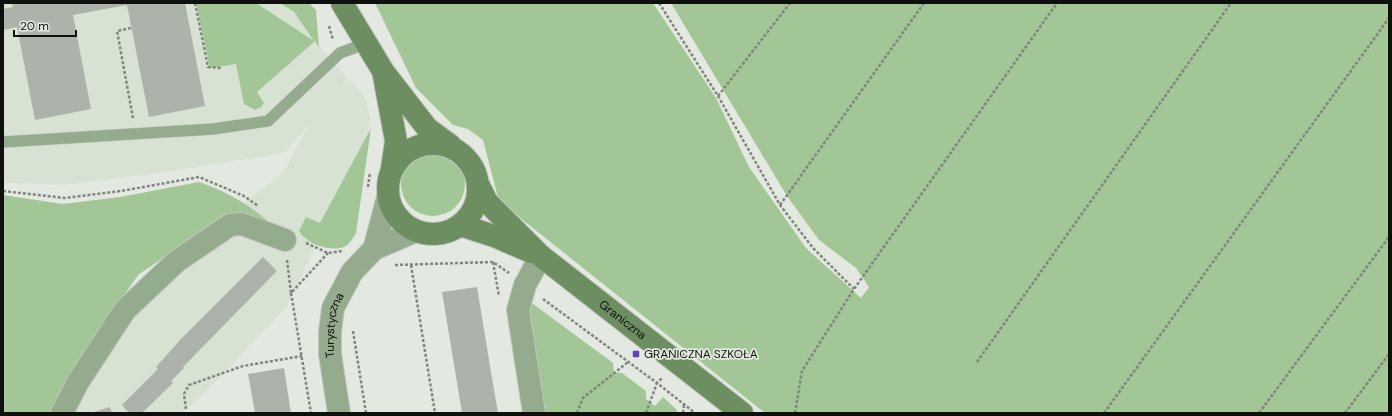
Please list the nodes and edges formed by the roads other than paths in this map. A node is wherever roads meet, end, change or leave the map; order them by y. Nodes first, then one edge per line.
1 (342, 3) edge
2 (367, 43) junction
3 (383, 71) junction
4 (3, 142) edge
5 (456, 149) junction
6 (392, 168) junction
7 (478, 186) junction
8 (378, 194) junction
9 (460, 225) junction
10 (416, 231) junction
11 (293, 240) road end
12 (374, 249) junction
13 (541, 256) junction
14 (62, 413) edge
15 (340, 413) edge
16 (534, 413) edge
17 (742, 413) edge

1 - 2 street
2 - 3 street
2 - 4 lane
3 - 5 street
3 - 6 street
5 - 6 street
5 - 7 street
6 - 8 street
7 - 9 street
7 - 13 street, Graniczna
8 - 10 street
8 - 12 street, Turystyczna
9 - 10 street
9 - 13 street, Graniczna
10 - 12 street, Turystyczna
11 - 14 street
12 - 15 street, Turystyczna
13 - 16 street
13 - 17 street, Graniczna

